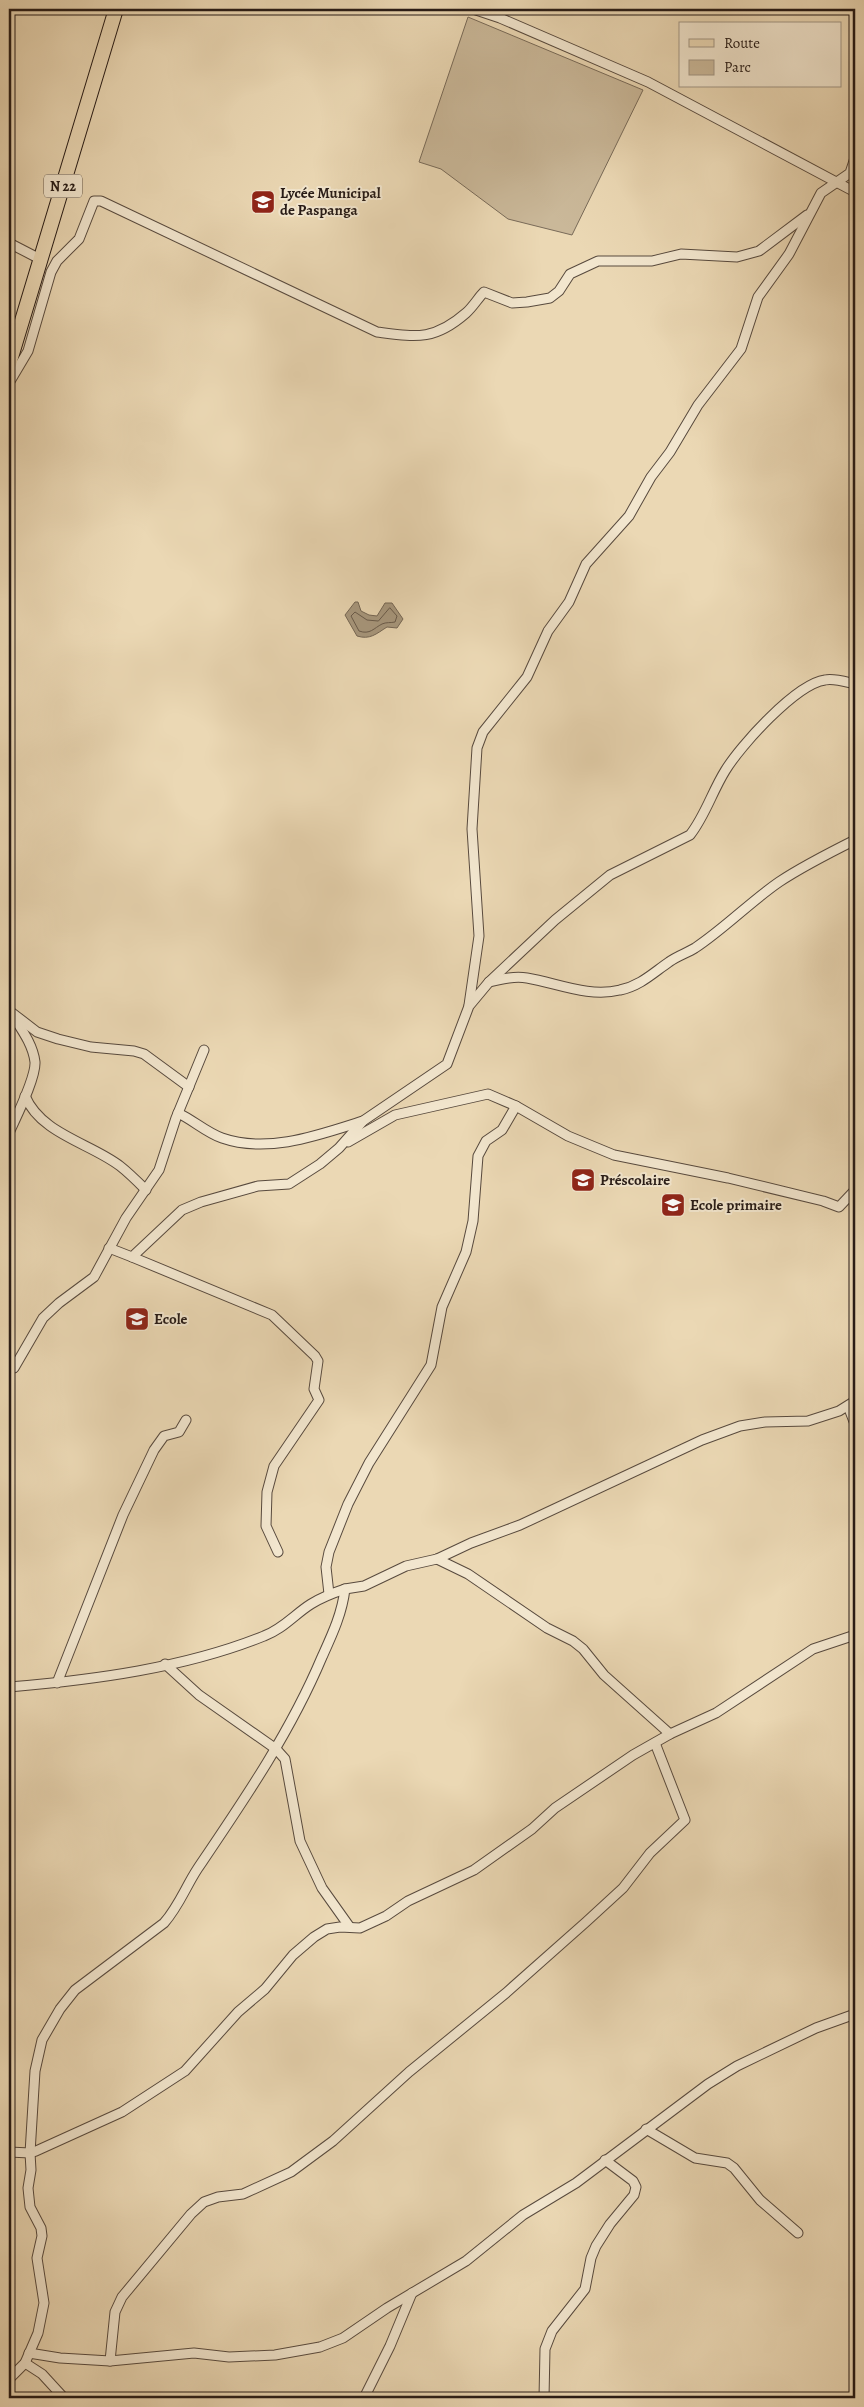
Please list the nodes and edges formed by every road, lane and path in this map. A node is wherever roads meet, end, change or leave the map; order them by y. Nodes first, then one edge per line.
1 (116, 9) edge
2 (472, 9) edge
3 (855, 158) edge
4 (836, 181) junction
5 (855, 192) edge
6 (807, 215) junction
7 (9, 243) edge
8 (40, 259) junction
9 (9, 364) edge
10 (9, 383) edge
11 (855, 684) edge
12 (855, 840) edge
13 (489, 982) junction
14 (469, 1006) junction
15 (10, 1011) edge
16 (204, 1050) dead end
17 (189, 1087) junction
18 (25, 1096) junction
19 (516, 1106) junction
20 (178, 1113) junction
21 (363, 1121) junction
22 (9, 1133) edge
23 (339, 1148) junction
24 (146, 1190) junction
25 (855, 1190) edge
26 (109, 1248) junction
27 (132, 1256) junction
28 (9, 1368) edge
29 (852, 1404) edge
30 (186, 1420) dead end
31 (855, 1424) edge
32 (278, 1552) dead end
33 (437, 1559) junction
34 (345, 1589) junction
35 (329, 1594) junction
36 (855, 1635) edge
37 (164, 1664) junction
38 (57, 1683) junction
39 (9, 1687) edge
40 (9, 1710) edge
41 (9, 1726) edge
42 (670, 1734) junction
43 (655, 1743) junction
44 (276, 1749) junction
45 (349, 1926) junction
46 (855, 2014) edge
47 (646, 2129) junction
48 (9, 2152) edge
49 (30, 2153) junction
50 (605, 2160) junction
51 (798, 2233) dead end
52 (412, 2293) junction
53 (29, 2353) junction
54 (110, 2361) junction
55 (25, 2363) junction
56 (9, 2379) edge
57 (64, 2398) edge
58 (364, 2398) edge
59 (544, 2398) edge

1 - 8 main road, N 22
2 - 4 street
3 - 4 street
4 - 5 street
4 - 6 street
6 - 10 street
6 - 14 street
7 - 8 street
8 - 9 main road, N 22
11 - 13 street
12 - 13 street
13 - 14 street
14 - 21 street
15 - 17 street
15 - 18 street
16 - 17 street
17 - 20 street
18 - 22 street
18 - 24 street
19 - 23 street
19 - 25 street
19 - 35 street
20 - 21 street
20 - 24 street
21 - 23 street
23 - 27 street
24 - 26 street
26 - 27 street
26 - 28 street
27 - 32 street
29 - 31 street
29 - 33 street
30 - 38 street
33 - 34 street
33 - 42 street
34 - 35 street
34 - 44 street
35 - 37 street
36 - 42 street
37 - 38 street
37 - 44 street
38 - 39 street
40 - 41 street
42 - 43 street
43 - 45 street
43 - 54 street
44 - 45 street
44 - 49 street
45 - 49 street
46 - 47 street
47 - 50 street
47 - 51 street
48 - 49 street
49 - 53 street
50 - 52 street
50 - 59 street
52 - 54 street
52 - 58 street
53 - 54 street
53 - 55 street
55 - 56 street
55 - 57 street

